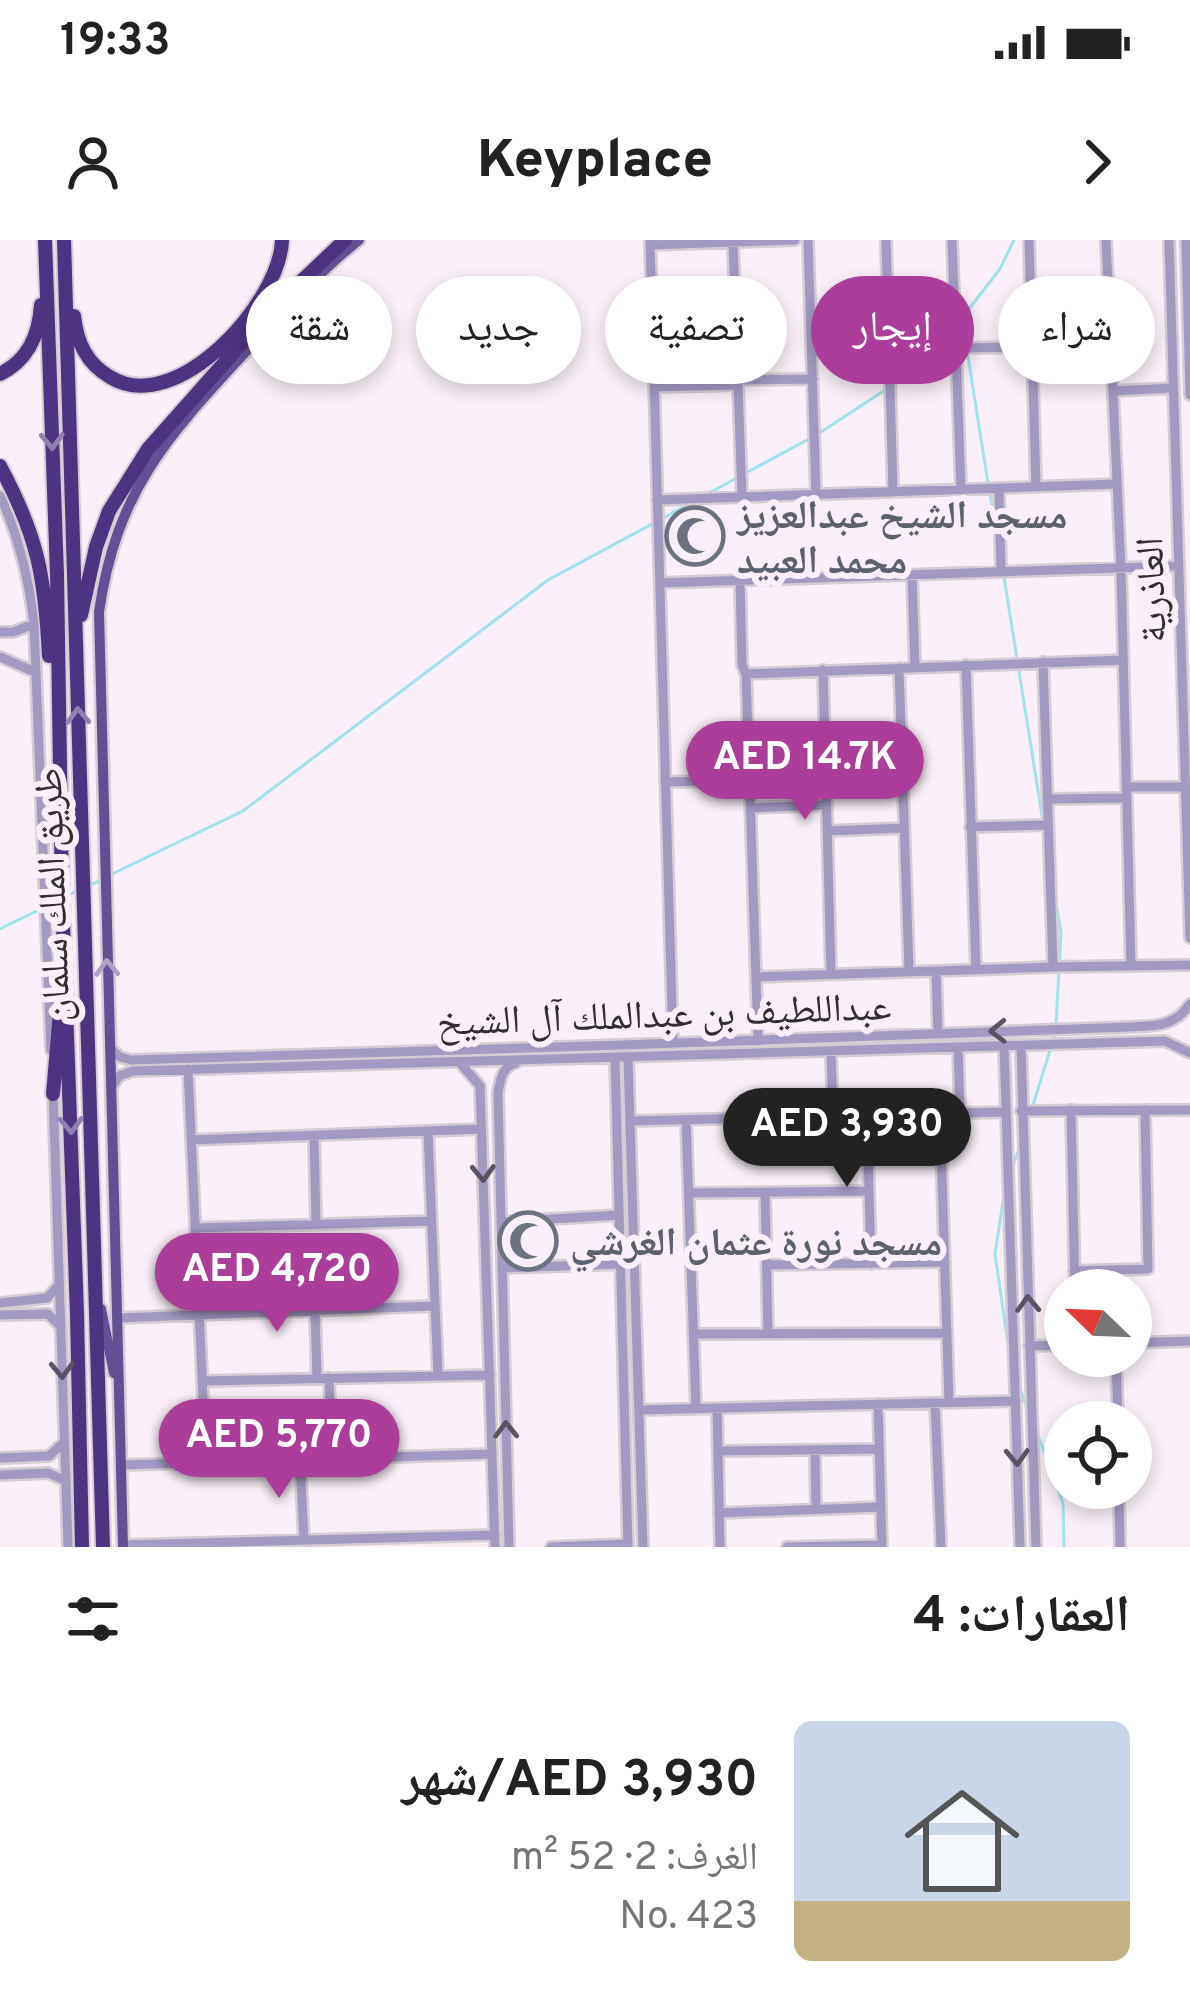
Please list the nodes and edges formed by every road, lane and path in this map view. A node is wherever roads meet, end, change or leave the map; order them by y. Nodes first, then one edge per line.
1 (44, 240) edge
2 (64, 240) edge
3 (282, 240) edge
4 (345, 240) edge
5 (359, 240) edge
6 (795, 240) edge
7 (808, 240) edge
8 (886, 240) edge
9 (952, 240) edge
10 (1029, 240) edge
11 (1106, 240) edge
12 (1169, 240) edge
13 (1187, 240) edge
14 (650, 243) edge
15 (733, 243) junction
16 (65, 276) junction
17 (734, 276) edge
18 (887, 276) edge
19 (953, 276) edge
20 (1030, 276) edge
21 (1108, 276) edge
22 (811, 324) edge
23 (0, 374) edge
24 (717, 384) edge
25 (738, 384) edge
26 (813, 384) edge
27 (891, 384) edge
28 (957, 384) edge
29 (1033, 384) edge
30 (1113, 384) edge
31 (654, 387) junction
32 (1173, 388) junction
33 (1113, 391) junction
34 (1190, 395) edge
35 (0, 466) edge
36 (1117, 484) junction
37 (1036, 487) junction
38 (999, 488) junction
39 (961, 489) junction
40 (893, 492) junction
41 (816, 494) junction
42 (0, 496) edge
43 (742, 497) junction
44 (658, 500) junction
45 (1178, 517) junction
46 (1190, 517) edge
47 (1179, 566) junction
48 (1120, 569) junction
49 (1001, 572) junction
50 (912, 575) junction
51 (740, 580) junction
52 (660, 583) junction
53 (34, 624) junction
54 (0, 632) edge
55 (76, 650) junction
56 (0, 656) edge
57 (1123, 660) junction
58 (1043, 662) junction
59 (966, 665) junction
60 (915, 667) junction
61 (899, 668) junction
62 (823, 670) junction
63 (35, 672) junction
64 (746, 674) junction
65 (751, 780) junction
66 (665, 782) junction
67 (1186, 787) junction
68 (1126, 793) junction
69 (1048, 799) junction
70 (826, 805) junction
71 (752, 808) junction
72 (1048, 825) junction
73 (970, 827) junction
74 (904, 829) junction
75 (827, 831) junction
76 (1189, 874) edge
77 (62, 896) junction
78 (1190, 938) edge
79 (65, 947) junction
80 (1190, 965) edge
81 (1131, 966) junction
82 (1052, 967) junction
83 (976, 970) junction
84 (909, 971) junction
85 (936, 971) junction
86 (831, 974) junction
87 (757, 977) junction
88 (1190, 1004) edge
89 (1168, 1024) junction
90 (1060, 1030) junction
91 (938, 1033) junction
92 (887, 1034) junction
93 (758, 1041) junction
94 (1166, 1041) junction
95 (1060, 1044) junction
96 (673, 1045) junction
97 (1004, 1046) junction
98 (958, 1047) junction
99 (110, 1048) junction
100 (888, 1049) junction
101 (831, 1051) junction
102 (1021, 1052) junction
103 (1190, 1053) edge
104 (615, 1058) junction
105 (529, 1060) junction
106 (1004, 1060) junction
107 (460, 1063) junction
108 (629, 1064) junction
109 (132, 1066) junction
110 (188, 1070) junction
111 (615, 1071) junction
112 (111, 1090) junction
113 (498, 1093) junction
114 (53, 1094) junction
115 (480, 1097) junction
116 (1071, 1110) junction
117 (1145, 1110) junction
118 (1190, 1110) edge
119 (1022, 1111) junction
120 (1005, 1112) junction
121 (940, 1113) junction
122 (960, 1113) junction
123 (866, 1115) junction
124 (832, 1116) junction
125 (686, 1120) junction
126 (630, 1121) junction
127 (482, 1130) junction
128 (428, 1131) junction
129 (314, 1136) junction
130 (191, 1140) junction
131 (869, 1191) junction
132 (689, 1193) junction
133 (765, 1193) junction
134 (619, 1215) junction
135 (431, 1221) junction
136 (501, 1222) junction
137 (316, 1223) junction
138 (195, 1228) junction
139 (945, 1262) junction
140 (620, 1264) junction
141 (871, 1264) junction
142 (767, 1265) junction
143 (503, 1268) junction
144 (1074, 1269) edge
145 (1148, 1269) edge
146 (59, 1285) junction
147 (97, 1288) junction
148 (0, 1303) edge
149 (434, 1306) junction
150 (315, 1311) junction
151 (0, 1315) edge
152 (199, 1315) junction
153 (118, 1318) junction
154 (61, 1327) junction
155 (947, 1333) junction
156 (694, 1334) junction
157 (768, 1334) junction
158 (1190, 1341) edge
159 (1152, 1342) edge
160 (1029, 1346) junction
161 (1044, 1346) edge
162 (490, 1375) junction
163 (438, 1376) junction
164 (323, 1379) junction
165 (202, 1381) junction
166 (119, 1400) junction
167 (949, 1402) junction
168 (935, 1403) junction
169 (878, 1404) junction
170 (1016, 1404) junction
171 (1031, 1406) junction
172 (717, 1408) junction
173 (696, 1409) junction
174 (639, 1411) junction
175 (625, 1412) junction
176 (64, 1442) junction
177 (879, 1449) junction
178 (815, 1450) junction
179 (718, 1451) junction
180 (492, 1454) junction
181 (0, 1458) edge
182 (332, 1459) junction
183 (300, 1460) junction
184 (206, 1463) junction
185 (121, 1466) junction
186 (0, 1474) edge
187 (66, 1481) junction
188 (881, 1507) junction
189 (816, 1509) junction
190 (1119, 1509) edge
191 (719, 1513) junction
192 (304, 1540) junction
193 (495, 1541) edge
194 (416, 1542) edge
195 (270, 1544) edge
196 (208, 1545) edge
197 (123, 1546) edge
198 (578, 1546) edge
199 (628, 1546) edge
200 (882, 1546) edge
201 (68, 1547) edge
202 (82, 1547) edge
203 (103, 1547) edge
204 (509, 1547) edge
205 (551, 1547) edge
206 (643, 1547) edge
207 (720, 1547) edge
208 (787, 1547) edge
209 (800, 1547) edge
210 (941, 1547) edge
211 (1020, 1547) edge
212 (1036, 1547) edge
213 (1120, 1547) edge

1 - 23 highway
1 -> 77 highway, طريق الملك سلمان
2 - 16 highway, طريق الملك سلمان
3 - 16 highway
4 - 55 highway
99 -> 5 main road
6 - 15 street
7 - 22 street
8 - 18 street
9 - 19 street
10 - 20 street
11 - 21 street
12 - 32 street, العاذرية
13 - 34 street
14 - 15 street
14 - 31 street
15 - 17 street
16 - 55 highway, طريق الملك سلمان
24 - 31 street
25 - 43 street
26 - 41 street
27 - 40 street
28 - 39 street
29 - 37 street
30 - 33 street
31 - 44 street
32 - 33 street
32 - 45 street, العاذرية
33 - 36 street
35 - 77 highway
36 - 37 street
36 - 48 street
37 - 38 street
38 - 39 street
38 - 49 street
39 - 40 street
40 - 41 street
41 - 43 street
42 - 53 street
43 - 44 street
44 - 52 street
45 - 46 street
45 - 47 street, العاذرية
47 - 48 street
47 - 67 street, العاذرية
48 - 49 street
48 - 57 street
49 - 50 street
50 - 51 street
50 - 60 street
51 - 52 street
51 - 64 street
52 - 66 street
53 - 54 street
53 - 63 street
147 -> 55 highway, طريق الملك سلمان
56 - 63 street
57 - 58 street
57 - 68 street
58 - 59 street
58 - 69 street
59 - 60 street
59 - 73 street
60 - 61 street
61 - 62 street
61 - 74 street
62 - 64 street
62 - 70 street
63 - 114 street
64 - 65 street
65 - 66 street
65 - 71 street
66 - 96 street
67 - 68 street
67 - 76 street, العاذرية
68 - 69 street
68 - 81 street
69 - 72 street
70 - 71 street
70 - 75 street
71 - 87 street
72 - 73 street
72 - 82 street
73 - 83 street
74 - 75 street
74 - 84 street
75 - 86 street
76 - 78 street, العاذرية
77 - 79 highway, طريق الملك سلمان
79 - 114 highway
79 -> 202 highway, طريق الملك سلمان
80 - 81 street
81 - 82 street
82 - 83 street
83 - 85 street
84 - 85 street
84 - 86 street
85 - 91 street
86 - 87 street
87 - 93 street
88 - 89 street
89 - 90 street, عبداللطيف بن عبدالملك آل الشيخ
89 - 94 street
90 -> 91 street, عبداللطيف بن عبدالملك آل الشيخ
90 - 95 street
91 - 92 street, عبداللطيف بن عبدالملك آل الشيخ
92 - 93 street, عبداللطيف بن عبدالملك آل الشيخ
92 - 100 street
93 - 96 street, عبداللطيف بن عبدالملك آل الشيخ
94 - 95 street, عبداللطيف بن عبدالملك آل الشيخ
94 - 103 street, عبداللطيف بن عبدالملك آل الشيخ
95 - 102 street, عبداللطيف بن عبدالملك آل الشيخ
96 - 109 street, عبداللطيف بن عبدالملك آل الشيخ
97 - 98 street, عبداللطيف بن عبدالملك آل الشيخ
97 - 102 street, عبداللطيف بن عبدالملك آل الشيخ
97 - 106 street
98 - 100 street, عبداللطيف بن عبدالملك آل الشيخ
98 - 122 street
99 - 109 street
99 - 112 main road
100 - 101 street, عبداللطيف بن عبدالملك آل الشيخ
101 - 108 street, عبداللطيف بن عبدالملك آل الشيخ
101 - 124 street
102 - 106 street
102 - 119 street
104 - 105 street, عبداللطيف بن عبدالملك آل الشيخ
104 - 108 street, عبداللطيف بن عبدالملك آل الشيخ
104 - 111 street
105 - 107 street, عبداللطيف بن عبدالملك آل الشيخ
105 - 113 street
106 - 120 street
107 - 110 street, عبداللطيف بن عبدالملك آل الشيخ
107 - 115 street
108 - 111 street
108 - 126 street
109 - 110 street, عبداللطيف بن عبدالملك آل الشيخ
109 - 112 street
110 - 130 street
111 - 134 street
112 - 153 main road
113 - 115 street
113 - 136 street
114 - 146 street
115 - 127 street
116 - 117 street
116 - 119 street
116 - 144 street
117 - 118 street
117 - 145 street
160 -> 119 street
120 - 122 street
120 - 170 street
121 - 122 street
121 - 123 street
121 - 139 street
123 - 124 street
123 - 131 street
124 - 125 street
125 - 126 street
125 - 132 street
126 - 174 street
127 - 128 street
127 -> 162 street
128 - 129 street
128 - 135 street
129 - 130 street
129 - 137 street
130 - 138 street
131 - 133 street
131 - 141 street
132 - 133 street
132 - 156 street
133 - 142 street
134 - 136 street
134 - 140 street
135 - 137 street
135 - 149 street
136 - 143 street
137 - 138 street
138 - 152 street
139 - 141 street
139 - 155 street
140 - 143 street
140 - 175 street
141 - 142 street
142 - 157 street
204 -> 143 street
146 - 148 street
146 - 154 street
147 - 166 main road
147 - 203 highway, طريق الملك سلمان
149 - 150 street
149 - 163 street
150 - 152 street
150 - 164 street
151 - 154 street
152 - 153 street
152 - 165 street
153 - 166 main road
154 -> 176 street
155 - 157 street
155 - 167 street
156 - 157 street
156 - 173 street
158 - 159 street
160 - 161 street
160 - 171 street
162 - 163 street
162 - 180 street
163 - 164 street
164 - 165 street
164 - 182 street
165 - 184 street
166 - 185 main road
167 - 168 street
167 - 170 street
168 - 169 street
168 - 210 street
169 - 172 street
169 - 177 street
170 - 171 street
170 -> 211 street
171 - 212 street
172 - 173 street
172 - 179 street
173 - 174 street
174 - 175 street
174 - 206 street
175 - 199 street
176 - 181 street
176 - 187 street
177 - 178 street
177 - 188 street
178 - 179 street
178 - 189 street
179 - 191 street
180 - 182 street
180 - 193 street
182 - 183 street
183 - 184 street
183 - 192 street
184 - 185 street
185 - 197 main road
186 - 187 street
187 - 201 street
188 - 189 street
188 - 200 street
189 - 191 street
190 - 213 street
191 - 207 street
192 - 194 street
192 - 195 street
193 - 194 street
195 - 196 street
196 - 197 street
198 - 199 street
198 - 205 street
200 - 209 street
208 - 209 street

